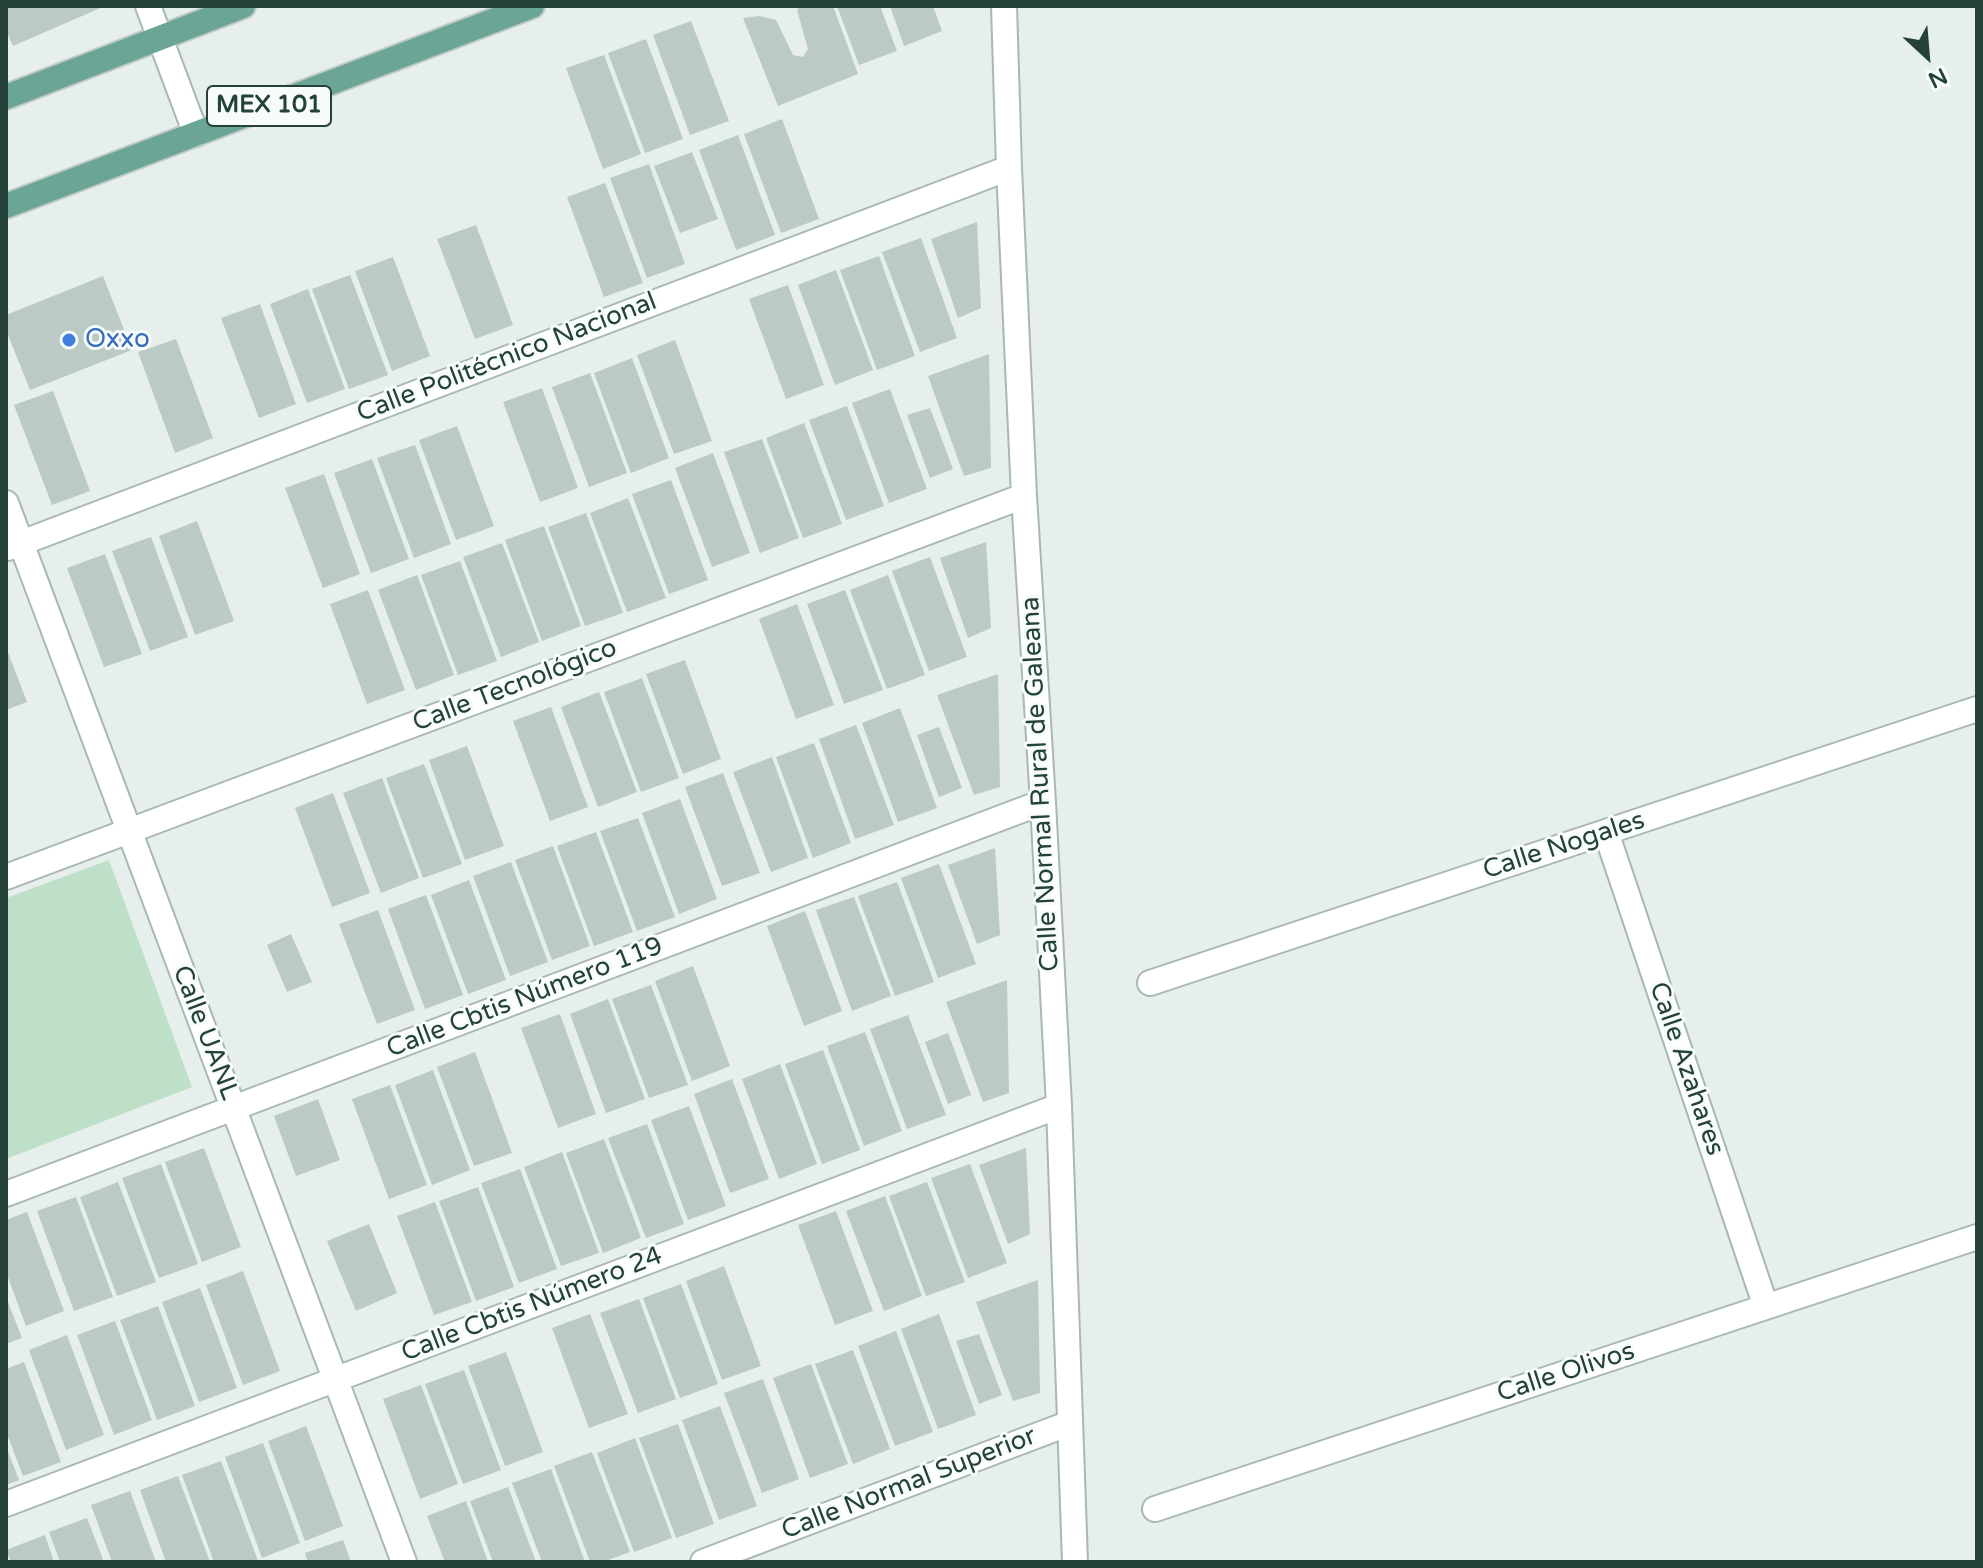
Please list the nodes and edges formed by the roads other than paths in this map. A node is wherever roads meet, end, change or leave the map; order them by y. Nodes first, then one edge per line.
1 (148, 6) edge
2 (243, 6) edge
3 (532, 6) edge
4 (1004, 6) edge
5 (160, 38) junction
6 (6, 97) edge
7 (196, 134) junction
8 (1009, 168) junction
9 (6, 206) edge
10 (1024, 496) junction
11 (6, 503) edge
12 (14, 546) edge
13 (1977, 709) edge
14 (1043, 802) junction
15 (129, 831) junction
16 (1606, 832) junction
17 (6, 877) edge
18 (1150, 983) dead end
19 (1059, 1106) junction
20 (233, 1108) junction
21 (6, 1194) edge
22 (1977, 1237) edge
23 (1766, 1307) junction
24 (335, 1380) junction
25 (1070, 1423) junction
26 (6, 1504) edge
27 (1155, 1509) dead end
28 (404, 1562) edge
29 (703, 1562) edge
30 (1075, 1562) edge

1 - 5 street
2 - 5 main road
3 - 7 main road, MEX 101
4 - 8 street, Calle Normal Rural de Galeana
5 - 6 main road
5 - 7 street
7 - 9 main road, MEX 101
8 - 10 street, Calle Normal Rural de Galeana
8 - 12 street, Calle Politécnico Nacional
10 - 14 street, Calle Normal Rural de Galeana
10 - 15 street, Calle Tecnológico
11 - 12 street, Calle UANL
12 - 15 street, Calle UANL
13 - 16 street, Calle Nogales
14 - 19 street, Calle Normal Rural de Galeana
14 - 20 street, Calle Cbtis Número 119
15 - 17 street, Calle Tecnológico
15 - 20 street, Calle UANL
16 - 18 street, Calle Nogales
16 - 23 street, Calle Azahares
19 - 24 street, Calle Cbtis Número 24
19 - 25 street, Calle Normal Rural de Galeana
20 - 21 street, Calle Cbtis Número 119
20 - 24 street, Calle UANL
22 - 23 street, Calle Olivos
23 - 27 street, Calle Olivos
24 - 26 street, Calle Cbtis Número 24
24 - 28 street, Calle UANL
25 - 29 street, Calle Normal Superior
25 - 30 street, Calle Normal Rural de Galeana

